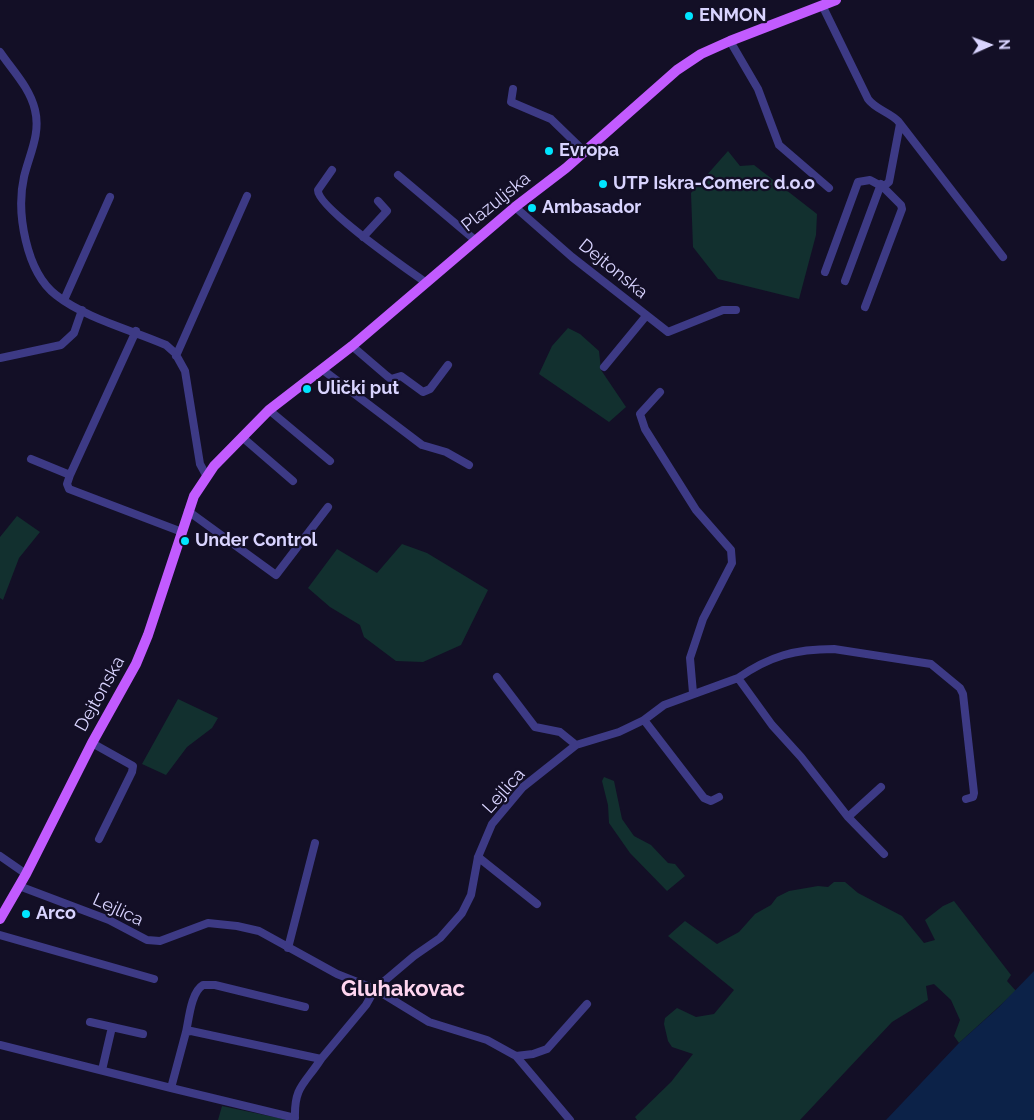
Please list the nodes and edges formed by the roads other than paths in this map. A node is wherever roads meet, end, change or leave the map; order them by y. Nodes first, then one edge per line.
1 (836, 0) edge
2 (822, 5) junction
3 (730, 41) junction
4 (0, 52) edge
5 (513, 89) dead end
6 (900, 124) junction
7 (585, 152) junction
8 (332, 170) dead end
9 (398, 175) dead end
10 (882, 186) junction
11 (829, 188) dead end
12 (247, 196) dead end
13 (110, 197) dead end
14 (378, 201) dead end
15 (514, 207) junction
16 (363, 237) junction
17 (475, 240) junction
18 (1003, 257) dead end
19 (826, 272) dead end
20 (845, 281) dead end
21 (425, 282) junction
22 (64, 300) junction
23 (865, 307) dead end
24 (82, 310) junction
25 (736, 310) dead end
26 (646, 316) junction
27 (136, 332) junction
28 (352, 346) junction
29 (176, 356) junction
30 (0, 358) edge
31 (448, 364) dead end
32 (604, 367) dead end
33 (323, 370) junction
34 (660, 392) dead end
35 (269, 410) junction
36 (242, 437) junction
37 (30, 459) dead end
38 (330, 461) dead end
39 (469, 465) dead end
40 (70, 475) junction
41 (206, 476) junction
42 (293, 481) dead end
43 (328, 507) dead end
44 (188, 511) junction
45 (182, 532) junction
46 (496, 677) dead end
47 (738, 678) junction
48 (693, 693) junction
49 (644, 720) junction
50 (92, 743) junction
51 (576, 745) junction
52 (881, 787) dead end
53 (719, 798) dead end
54 (966, 799) dead end
55 (848, 817) junction
56 (99, 839) dead end
57 (315, 843) dead end
58 (884, 854) dead end
59 (0, 856) edge
60 (478, 857) junction
61 (26, 874) junction
62 (19, 886) junction
63 (537, 904) dead end
64 (0, 919) edge
65 (0, 935) edge
66 (288, 948) junction
67 (154, 979) dead end
68 (375, 989) junction
69 (587, 1004) dead end
70 (305, 1007) dead end
71 (90, 1022) dead end
72 (112, 1027) junction
73 (186, 1032) junction
74 (143, 1034) dead end
75 (0, 1045) edge
76 (516, 1056) junction
77 (322, 1059) junction
78 (102, 1070) junction
79 (171, 1088) junction
80 (298, 1119) edge
81 (570, 1120) edge

1 - 2 main road, Plazuljska
2 - 3 main road, Plazuljska
2 - 6 street
3 - 7 main road, Plazuljska
3 - 11 street
4 - 22 street
5 - 7 street
6 - 10 street
6 - 18 street
7 - 15 main road, Plazuljska
8 - 16 street
9 - 17 street
10 - 19 street
10 - 20 street
10 - 23 street
12 - 29 street
13 - 22 street
14 - 16 street
15 - 17 main road, Plazuljska
15 - 26 street, Dejtonska
16 - 21 street
17 - 21 main road, Plazuljska
21 - 28 main road, Plazuljska
22 - 24 street
24 - 27 street
24 - 30 street
25 - 26 street, Dejtonska
26 - 32 street, Dejtonska
27 - 29 street
27 - 40 street
28 - 31 street
28 - 33 main road, Plazuljska
29 - 41 street
33 - 35 main road, Plazuljska
33 - 39 street
34 - 48 street
35 - 36 main road, Plazuljska
35 - 38 street
36 - 41 main road, Plazuljska
36 - 42 street
37 - 40 street
40 - 45 street
41 - 44 main road, Dejtonska
43 - 44 street
44 - 45 main road, Dejtonska
45 - 50 main road, Dejtonska
46 - 51 street
47 - 48 street, Lejlica
47 - 54 street, Lejlica
47 - 55 street
48 - 49 street, Lejlica
49 - 51 street, Lejlica
49 - 53 street
50 - 56 street
50 - 61 main road, Dejtonska
51 - 60 street, Lejlica
52 - 55 street
55 - 58 street
57 - 66 street
59 - 61 street
60 - 63 street
60 - 68 street, Lejlica
61 - 62 main road, Dejtonska
62 - 64 main road, Dejtonska
62 - 66 street, Lejlica
65 - 67 street
66 - 68 street, Lejlica
68 - 76 street, Lejlica
68 - 77 street, Lejlica
69 - 76 street
70 - 73 street
71 - 72 street
72 - 74 street
72 - 78 street
73 - 77 street
73 - 79 street
75 - 78 street, Lejlica
76 - 81 street
77 - 80 street, Lejlica
78 - 79 street, Lejlica
79 - 80 street, Lejlica

